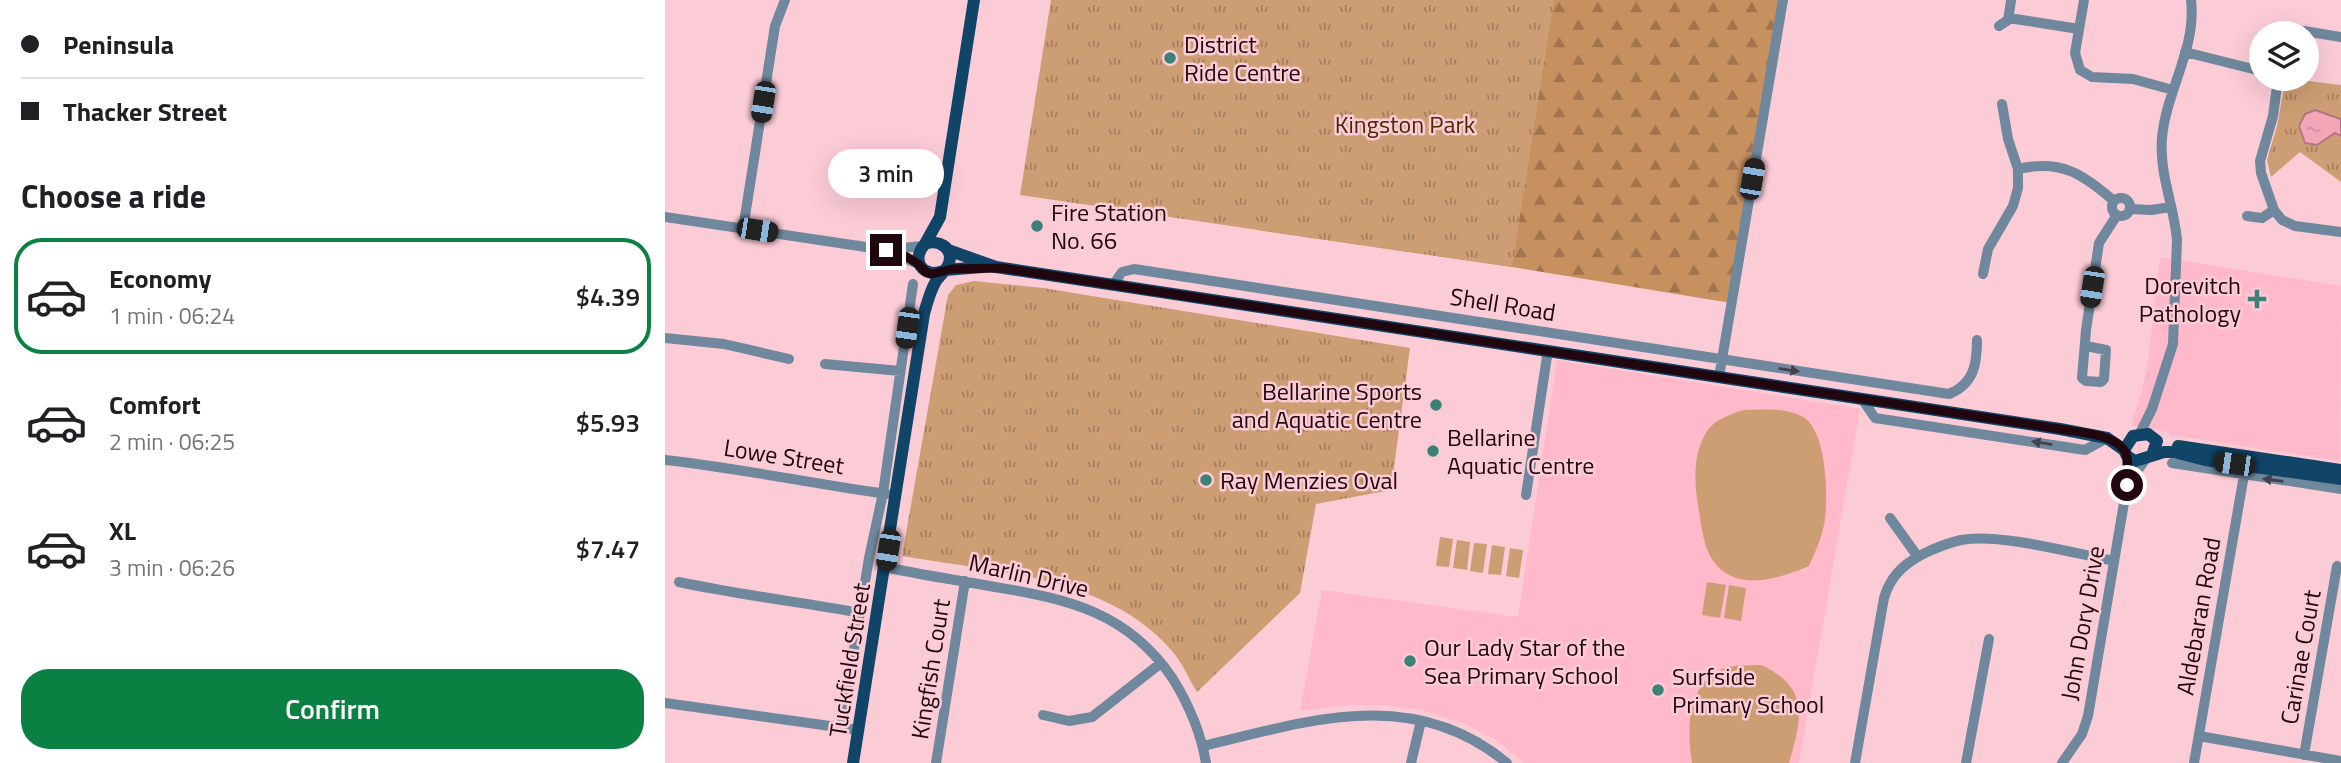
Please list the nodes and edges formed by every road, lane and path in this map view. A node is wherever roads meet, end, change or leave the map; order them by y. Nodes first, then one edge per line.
1 (785, 0) edge
2 (974, 0) edge
3 (1783, 0) edge
4 (2084, 0) edge
5 (2191, 0) edge
6 (2011, 1) edge
7 (2009, 18) junction
8 (1999, 26) dead end
9 (2079, 29) junction
10 (2319, 33) edge
11 (2341, 37) edge
12 (2185, 52) junction
13 (2249, 68) edge
14 (2173, 90) junction
15 (2276, 91) edge
16 (2002, 104) dead end
17 (2018, 169) junction
18 (2114, 201) junction
19 (2171, 207) junction
20 (2130, 209) junction
21 (2274, 210) junction
22 (2117, 215) junction
23 (2247, 216) dead end
24 (665, 217) edge
25 (940, 217) junction
26 (743, 229) junction
27 (2341, 232) edge
28 (923, 245) junction
29 (947, 248) junction
30 (886, 250) junction
31 (920, 266) junction
32 (996, 267) junction
33 (944, 270) junction
34 (1983, 274) dead end
35 (913, 284) dead end
36 (1114, 285) junction
37 (924, 314) junction
38 (665, 338) edge
39 (1977, 340) dead end
40 (2086, 346) dead end
41 (1548, 350) junction
42 (789, 359) dead end
43 (1721, 359) junction
44 (825, 363) dead end
45 (900, 371) junction
46 (1719, 377) junction
47 (1877, 384) junction
48 (1868, 399) junction
49 (2152, 409) junction
50 (2060, 429) junction
51 (2136, 435) junction
52 (2107, 438) junction
53 (2156, 439) junction
54 (2125, 453) junction
55 (2148, 457) junction
56 (665, 460) edge
57 (2172, 463) dead end
58 (2335, 474) edge
59 (2244, 475) junction
60 (2127, 485) junction
61 (2341, 489) edge
62 (883, 493) junction
63 (896, 495) junction
64 (1526, 495) dead end
65 (1890, 518) dead end
66 (1918, 557) junction
67 (2114, 561) junction
68 (2337, 566) dead end
69 (885, 567) junction
70 (965, 581) junction
71 (679, 582) dead end
72 (861, 613) junction
73 (1989, 639) dead end
74 (1161, 663) junction
75 (665, 703) edge
76 (1043, 715) dead end
77 (1421, 721) junction
78 (841, 728) junction
79 (859, 730) junction
80 (2199, 736) junction
81 (1203, 746) junction
82 (2304, 755) junction
83 (2341, 761) edge
84 (853, 763) edge
85 (936, 763) edge
86 (1206, 763) edge
87 (1411, 763) edge
88 (1507, 763) edge
89 (1855, 763) edge
90 (1966, 763) edge
91 (2062, 763) edge
92 (2194, 763) edge

1 - 26 street
2 - 25 main road
3 - 43 street
4 - 9 street
5 - 12 street
6 - 7 street
7 - 8 street
7 - 9 street
9 - 14 street
10 - 11 street
12 - 13 street
12 - 14 street
14 - 19 street
15 - 21 street
16 - 17 street
17 - 18 street
17 - 34 street
18 - 20 street
18 - 22 street
19 - 20 street
19 - 49 street
20 - 22 street
21 - 23 street
21 - 27 street
22 - 40 street
24 - 26 street
25 - 28 main road
25 - 29 main road
26 - 30 street
28 - 29 main road
28 - 30 street
28 - 31 main road
29 - 32 main road, Shell Road
29 - 33 main road
30 - 31 street
31 - 33 main road
31 - 37 main road, Tuckfield Street
32 - 33 main road, Shell Road
32 - 36 main road, Shell Road
33 - 37 main road, Tuckfield Street
35 - 45 street, Tuckfield Street
36 - 41 main road, Shell Road
36 - 43 street, Shell Road
37 - 63 main road, Tuckfield Street
38 - 42 street
39 - 47 street, Shell Road
41 - 46 main road, Shell Road
41 - 64 street
43 - 46 street
43 -> 47 street, Shell Road
44 - 45 street
45 - 62 street, Tuckfield Street
46 - 48 main road, Shell Road
47 - 48 street
48 - 50 main road, Shell Road
52 -> 48 street
49 - 51 street
49 - 53 street
50 - 51 main road, Shell Road
50 - 52 main road, Shell Road
51 - 53 main road, Shell Road
51 - 54 main road
52 - 54 main road, Shell Road
53 - 55 main road
53 - 58 main road
54 - 55 main road
54 - 60 street, John Dory Drive
55 - 58 main road
55 - 60 street, John Dory Drive
56 - 62 street, Lowe Street
57 - 59 street
61 -> 59 street
59 - 80 street, Aldebaran Road
60 - 67 street, John Dory Drive
62 - 63 street, Lowe Street
62 - 72 street, Tuckfield Street
63 - 69 main road, Tuckfield Street
65 - 66 street
66 - 67 street
66 - 89 street
67 - 91 street, John Dory Drive
68 - 82 street, Carinae Court
69 - 70 street, Marlin Drive
69 - 79 main road, Tuckfield Street
70 - 74 street, Marlin Drive
70 - 85 street, Kingfish Court
71 - 72 street
72 - 78 street, Tuckfield Street
73 - 90 street
74 - 76 street
74 - 81 street, Marlin Drive
75 - 78 street
77 - 81 street
77 - 87 street
77 - 88 street
78 - 79 street
79 - 84 main road, Tuckfield Street
80 - 82 street
80 - 92 street, Aldebaran Road
81 - 86 street, Marlin Drive
82 - 83 street

